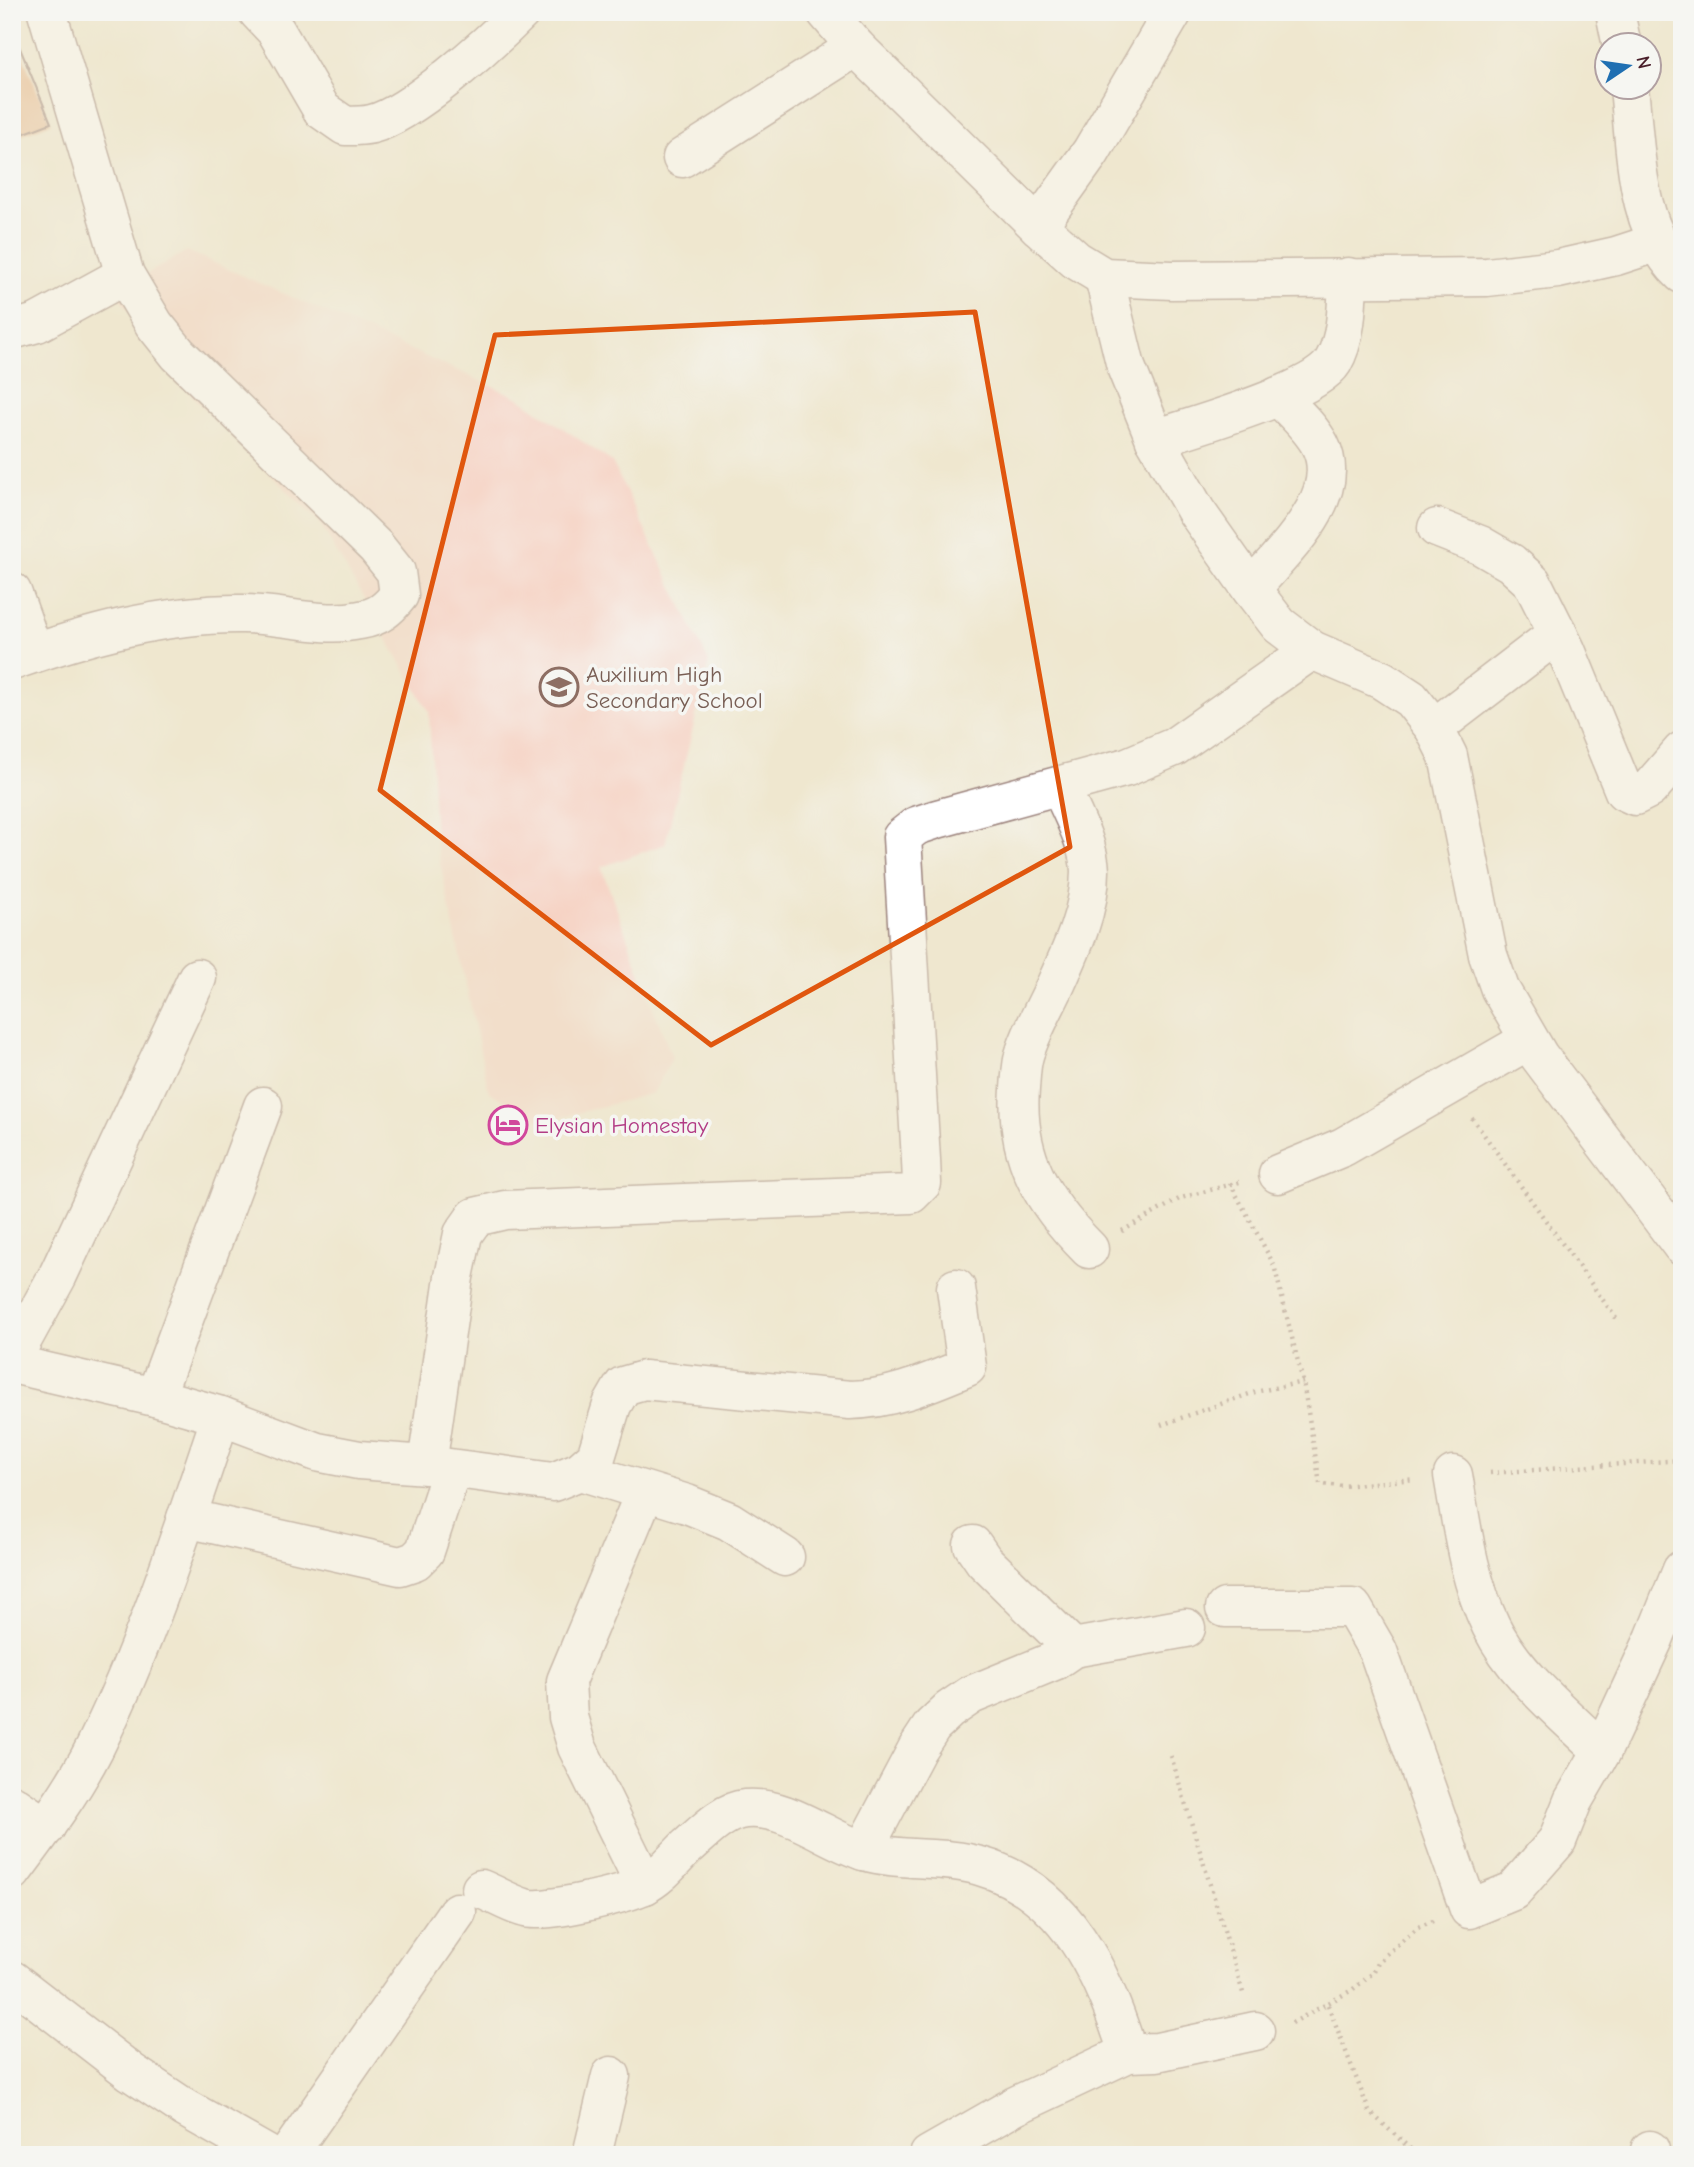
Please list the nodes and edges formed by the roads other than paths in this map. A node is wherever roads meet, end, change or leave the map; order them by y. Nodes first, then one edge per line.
1 (47, 12) edge
2 (258, 12) edge
3 (521, 12) edge
4 (826, 12) edge
5 (1173, 12) edge
6 (1615, 12) edge
7 (1619, 32) edge
8 (856, 47) junction
9 (1631, 102) edge
10 (682, 158) dead end
11 (1038, 226) junction
12 (1659, 242) junction
13 (1682, 274) edge
14 (125, 275) junction
15 (1104, 277) junction
16 (1348, 277) junction
17 (12, 330) edge
18 (1278, 396) junction
19 (1155, 439) junction
20 (1437, 528) dead end
21 (1251, 589) junction
22 (12, 592) edge
23 (1558, 633) junction
24 (1312, 650) junction
25 (23, 657) edge
26 (1434, 728) junction
27 (1682, 751) edge
28 (1060, 786) junction
29 (197, 978) dead end
30 (1529, 1040) junction
31 (263, 1106) dead end
32 (1278, 1174) road end
33 (1682, 1246) edge
34 (1089, 1249) road end
35 (956, 1288) dead end
36 (12, 1362) edge
37 (155, 1397) junction
38 (221, 1416) junction
39 (439, 1467) junction
40 (580, 1471) junction
41 (1453, 1475) road end
42 (645, 1492) junction
43 (186, 1518) junction
44 (972, 1545) dead end
45 (785, 1557) dead end
46 (1682, 1570) edge
47 (1225, 1608) dead end
48 (1186, 1628) dead end
49 (1073, 1648) junction
50 (1602, 1751) junction
51 (12, 1804) edge
52 (46, 1827) junction
53 (863, 1850) junction
54 (12, 1872) edge
55 (645, 1885) junction
56 (12, 1980) edge
57 (1255, 2031) road end
58 (1128, 2053) junction
59 (611, 2076) dead end
60 (268, 2155) edge
61 (288, 2155) edge
62 (592, 2155) edge
63 (929, 2155) edge

1 - 14 street
2 - 3 street
4 - 8 street
5 - 11 street
6 - 7 street
8 - 10 street
8 - 11 street
9 - 12 street
11 - 15 street
12 - 13 street
12 - 16 street
14 - 17 street
14 - 25 street
15 - 16 street
15 - 19 street
16 - 18 street
18 - 19 street
18 - 21 street
19 - 21 street
20 - 23 street
21 - 24 street
22 - 25 street
23 - 26 street
23 - 27 street
24 - 26 street
24 - 28 street
26 - 30 street
28 - 34 street
28 - 39 street
29 - 36 street
30 - 32 street
30 - 33 street
31 - 37 street
35 - 40 street
36 - 37 street
37 - 38 street
38 - 39 street
38 - 43 street
39 - 40 street
39 - 43 street
40 - 42 street
41 - 50 street
42 - 45 street
42 - 55 street
43 - 52 street
44 - 49 street
46 - 50 street
47 - 50 street
48 - 49 street
49 - 53 street
51 - 52 street
52 - 54 street
53 - 55 street
53 - 58 street
55 - 61 street
56 - 60 street
57 - 58 street
58 - 63 street
59 - 62 street

